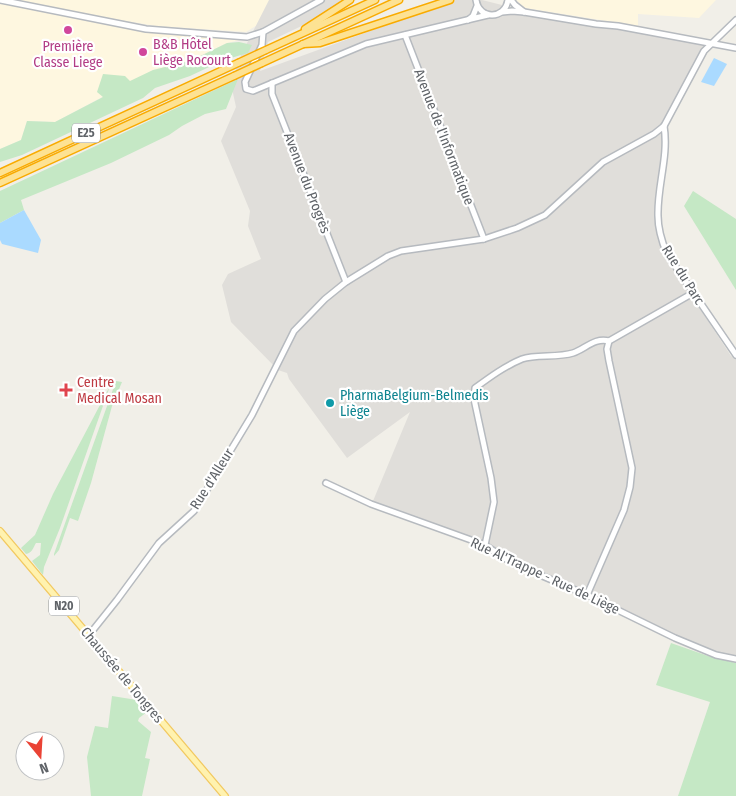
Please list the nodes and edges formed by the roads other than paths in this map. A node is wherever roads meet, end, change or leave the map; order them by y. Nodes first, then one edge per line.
1 (0, 0) edge
2 (321, 0) edge
3 (350, 0) edge
4 (375, 0) edge
5 (399, 0) edge
6 (450, 0) edge
7 (476, 0) edge
8 (510, 0) edge
9 (477, 6) junction
10 (502, 12) junction
11 (524, 12) junction
12 (488, 15) junction
13 (736, 20) edge
14 (466, 22) junction
15 (263, 32) junction
16 (299, 35) junction
17 (404, 35) junction
18 (710, 43) junction
19 (303, 44) junction
20 (736, 48) edge
21 (272, 83) junction
22 (664, 126) junction
23 (0, 172) edge
24 (0, 183) edge
25 (484, 239) junction
26 (346, 282) junction
27 (693, 293) junction
28 (609, 341) junction
29 (736, 355) edge
30 (326, 483) dead end
31 (0, 532) edge
32 (485, 545) junction
33 (587, 595) junction
34 (89, 636) junction
35 (736, 659) edge
36 (225, 796) edge

1 - 15 street
2 - 15 street
3 - 16 highway
4 - 16 highway, E25
5 - 19 highway, E25
6 - 19 highway
7 - 9 street
8 - 10 street
8 - 11 street
9 - 12 street
9 - 14 street
10 - 11 street
10 - 12 street
11 - 18 street
12 - 14 street
13 - 18 street
14 - 17 street
15 - 21 street
16 - 23 highway, E25, bridge
17 - 21 street
17 - 25 street, Avenue de l'Informatique
18 - 20 street
18 - 22 street
19 - 24 highway, E25, bridge
21 - 26 street, Avenue du Progrès
22 - 25 street, Rue d'Alleur
22 - 27 street, Rue du Parc
25 - 26 street, Rue d'Alleur
26 - 34 street, Rue d'Alleur
27 - 28 street
27 - 29 street, Rue du Parc
28 - 32 street
28 - 33 street
30 - 32 street, Rue Al'Trappe - Rue de Liège
31 - 34 main road, Chaussée de Tongres / N20
32 - 33 street, Rue Al'Trappe - Rue de Liège
33 - 35 street, Rue Al'Trappe - Rue de Liège
34 - 36 main road, Chaussée de Tongres / N20

